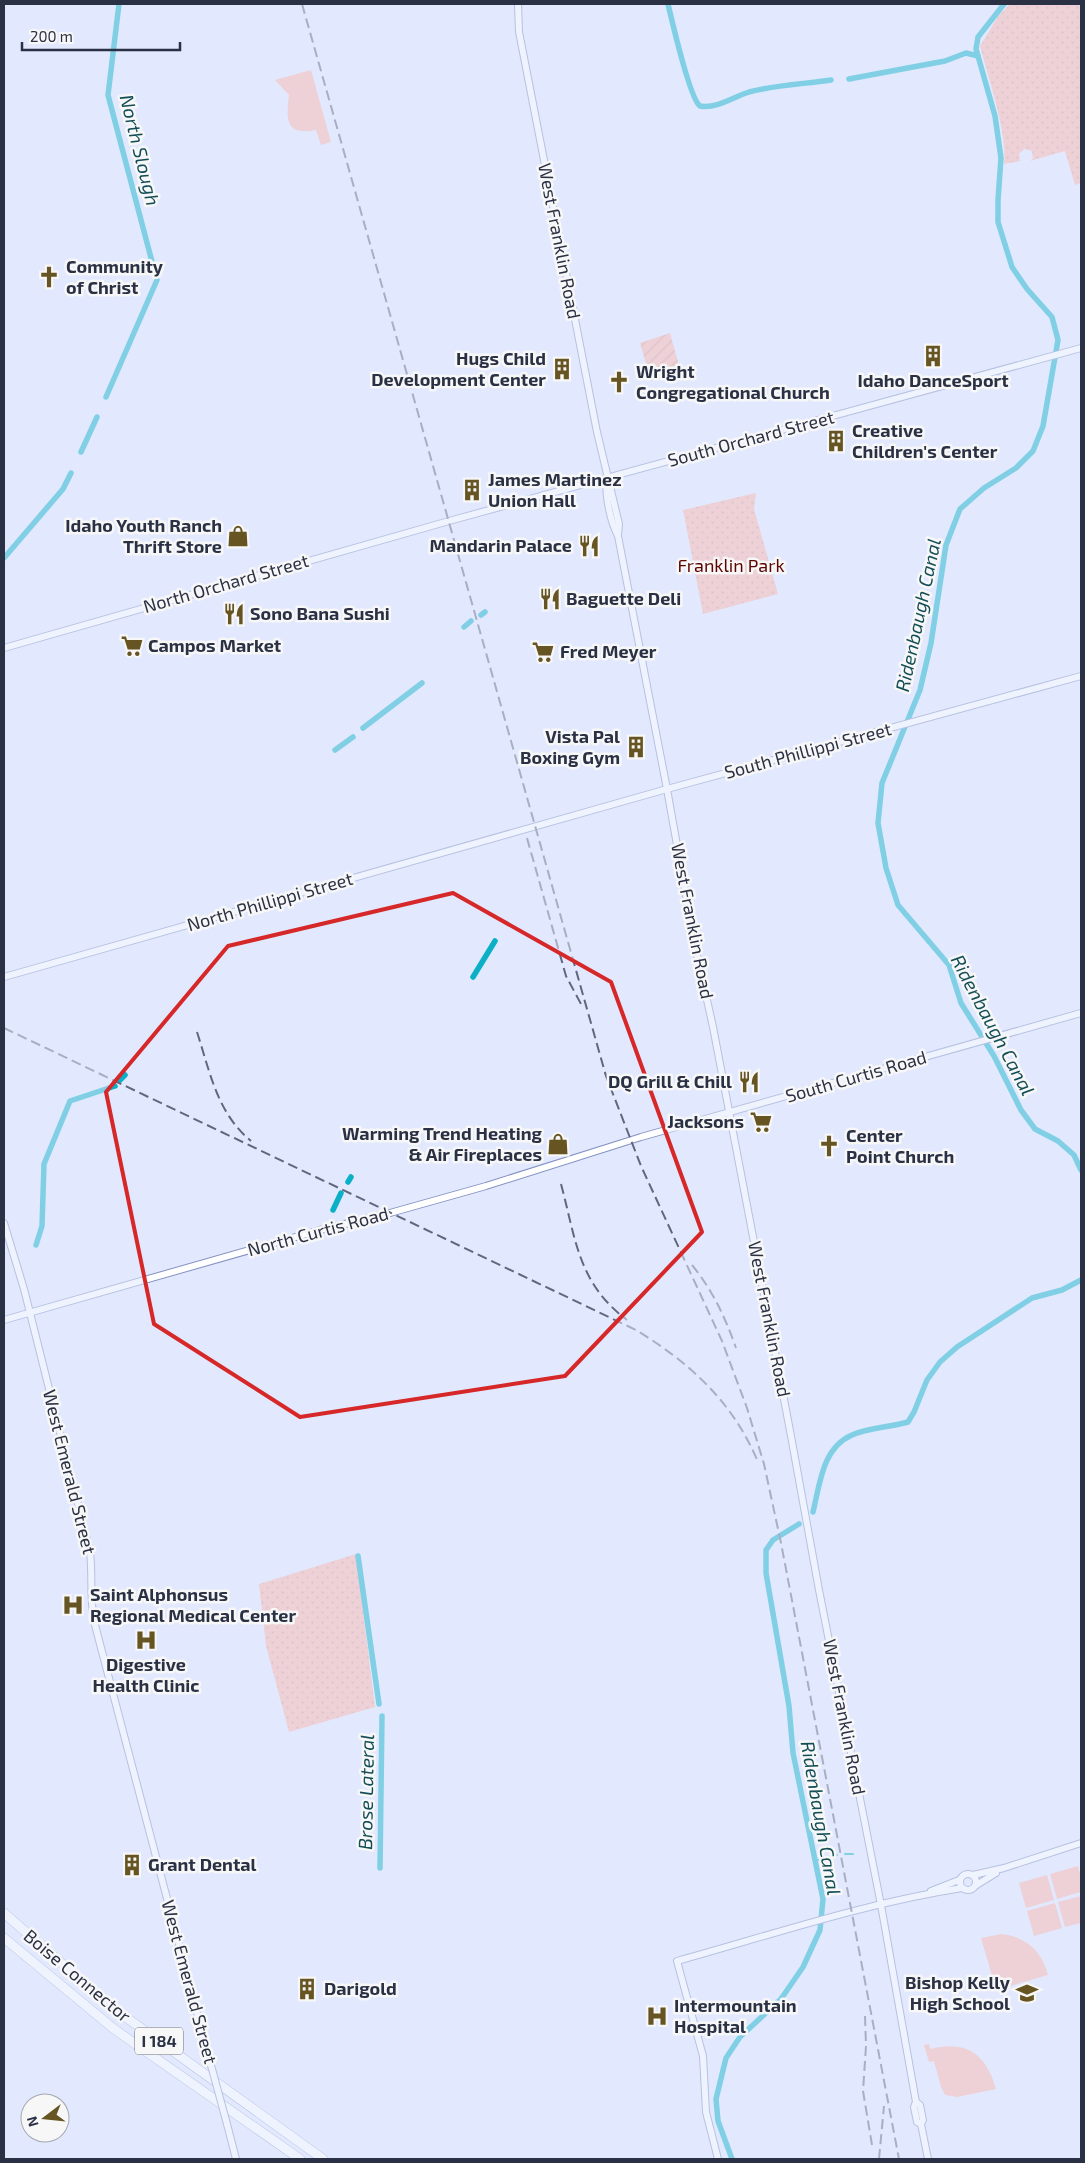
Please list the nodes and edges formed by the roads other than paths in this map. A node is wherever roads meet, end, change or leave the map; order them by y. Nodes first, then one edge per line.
1 (518, 4) edge
2 (1081, 348) edge
3 (606, 478) junction
4 (448, 521) joint
5 (4, 648) edge
6 (1081, 676) edge
7 (667, 790) junction
8 (535, 827) joint
9 (4, 977) edge
10 (1081, 1013) edge
11 (729, 1113) junction
12 (631, 1141) joint
13 (4, 1223) edge
14 (30, 1313) junction
15 (4, 1320) edge
16 (1081, 1843) edge
17 (1004, 1868) junction
18 (973, 1875) junction
19 (959, 1880) junction
20 (975, 1886) junction
21 (962, 1888) junction
22 (927, 1893) junction
23 (881, 1905) junction
24 (4, 1913) edge
25 (4, 1938) edge
26 (236, 2159) edge
27 (300, 2159) edge
28 (323, 2159) edge
29 (718, 2159) edge
30 (928, 2159) edge

1 - 3 main road, West Franklin Road
2 - 3 main road, South Orchard Street
3 - 4 main road, South Orchard Street
3 - 7 main road, West Franklin Road
4 - 5 main road, North Orchard Street
6 - 7 main road, South Phillippi Street
7 - 8 main road, South Phillippi Street
7 - 11 main road, West Franklin Road
8 - 9 main road, North Phillippi Street
10 - 11 main road, South Curtis Road
11 - 12 main road, South Curtis Road
11 - 23 main road, West Franklin Road
12 - 14 main road, North Curtis Road
13 - 14 main road, West Emerald Street
14 - 15 main road, North Curtis Road
14 - 26 main road, West Emerald Street, bridge
16 - 17 main road
17 - 18 main road
17 - 20 main road
18 - 19 main road
18 - 20 main road
19 - 21 main road
19 - 22 main road
20 - 21 main road
21 - 22 main road
22 - 23 main road
23 - 29 main road
23 - 30 main road, West Franklin Road
24 - 28 highway, Boise Connector / I 184
25 - 27 highway, Boise Connector / I 184

